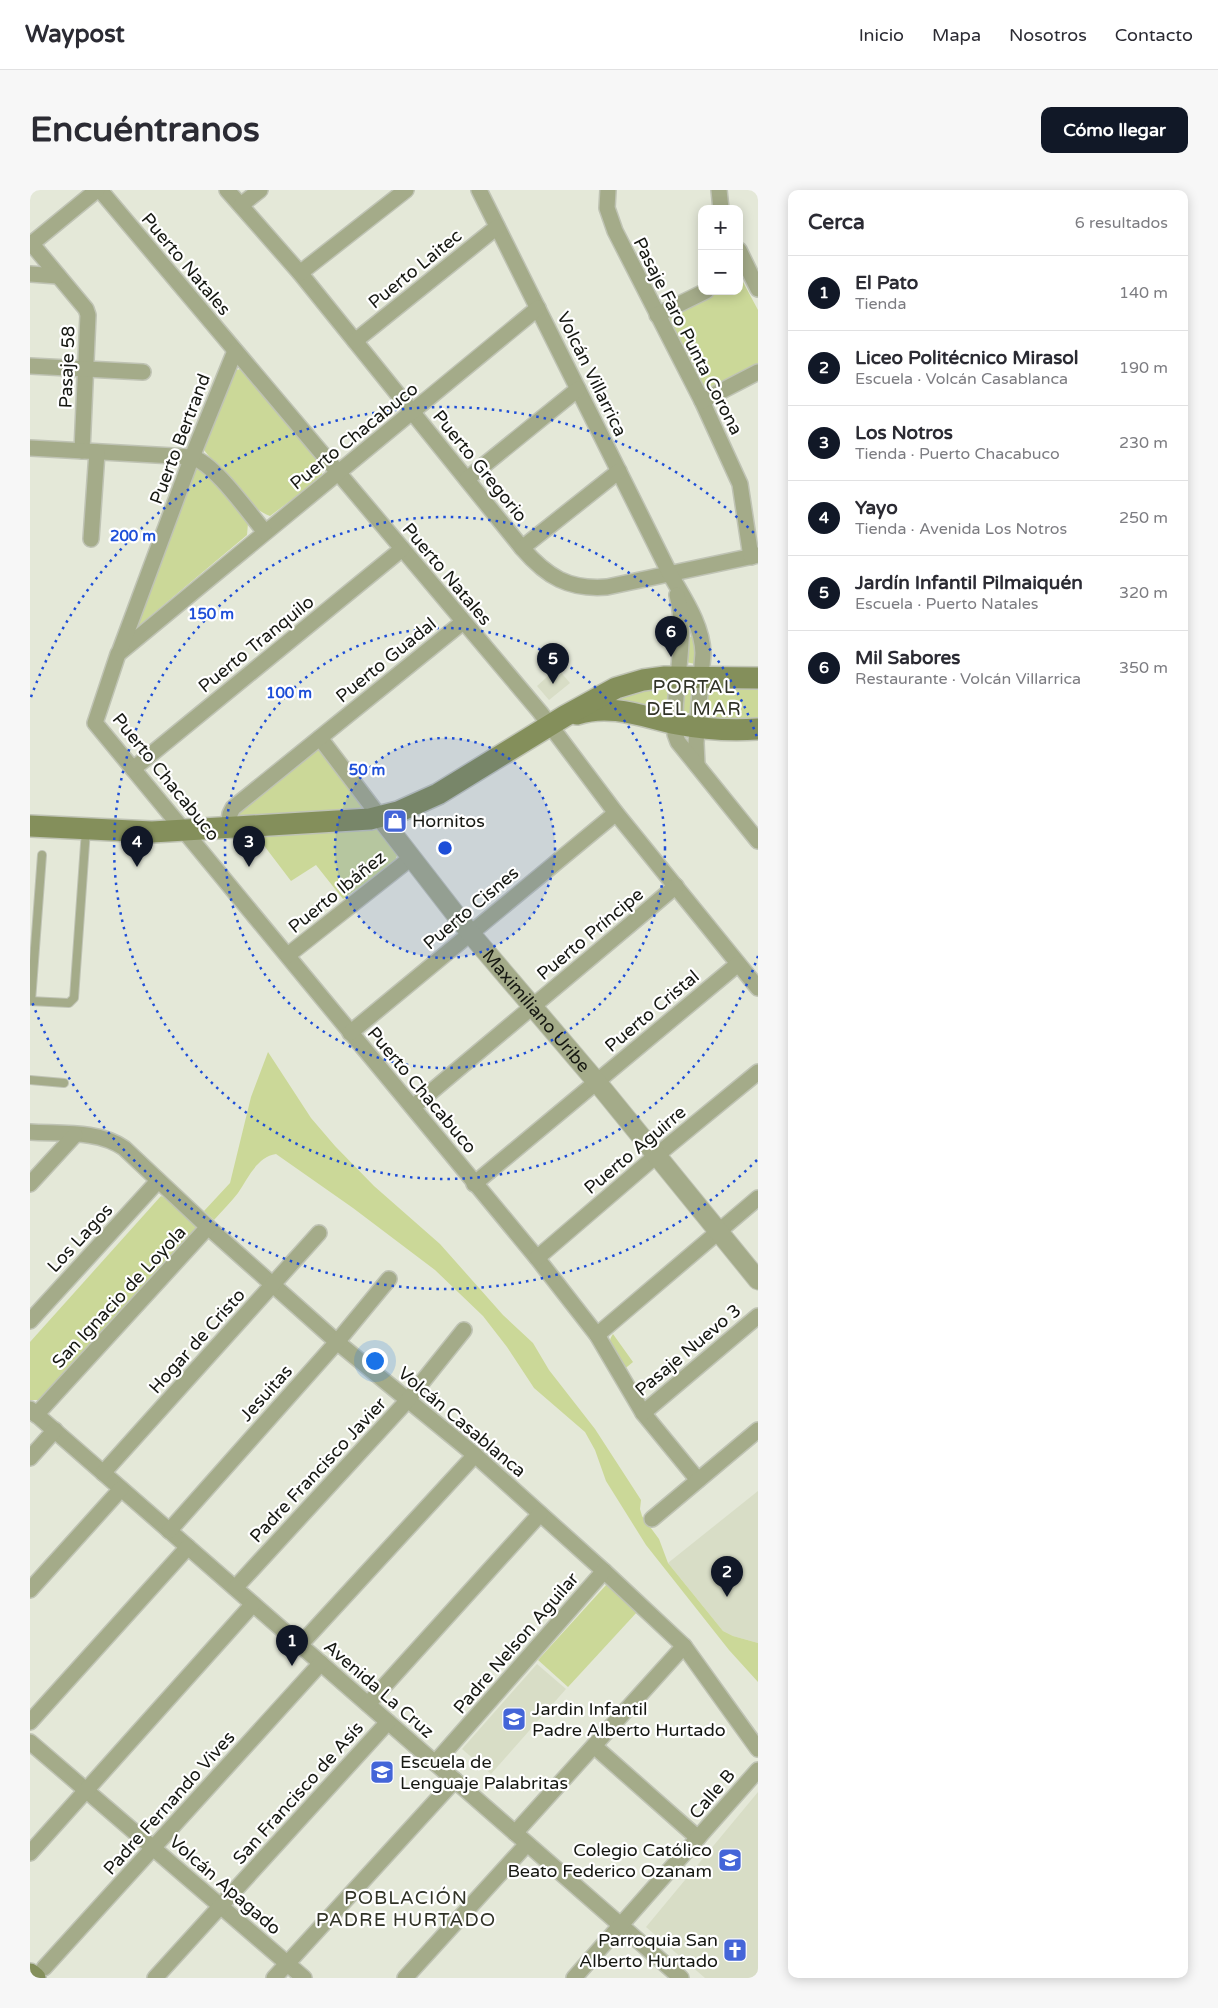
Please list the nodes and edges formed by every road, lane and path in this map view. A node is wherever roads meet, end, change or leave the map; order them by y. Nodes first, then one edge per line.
1 (98, 190) edge
2 (227, 190) edge
3 (260, 190) edge
4 (406, 190) edge
5 (479, 190) edge
6 (608, 190) edge
7 (719, 190) edge
8 (240, 205) junction
9 (721, 205) edge
10 (497, 226) junction
11 (31, 244) edge
12 (743, 258) edge
13 (749, 270) edge
14 (300, 273) junction
15 (30, 274) edge
16 (58, 276) junction
17 (758, 288) edge
18 (698, 295) edge
19 (538, 308) junction
20 (657, 315) junction
21 (355, 341) junction
22 (235, 351) junction
23 (30, 366) edge
24 (87, 369) junction
25 (143, 372) dead end
26 (758, 372) edge
27 (578, 389) junction
28 (702, 401) junction
29 (412, 412) junction
30 (30, 448) edge
31 (90, 452) junction
32 (192, 457) junction
33 (619, 471) junction
34 (339, 474) junction
35 (467, 479) junction
36 (265, 532) junction
37 (91, 539) dead end
38 (522, 548) junction
39 (402, 549) junction
40 (754, 556) edge
41 (670, 574) junction
42 (463, 622) junction
43 (118, 654) junction
44 (676, 677) junction
45 (701, 678) junction
46 (758, 678) edge
47 (674, 723) junction
48 (549, 726) junction
49 (697, 727) junction
50 (758, 729) edge
51 (320, 738) junction
52 (697, 764) junction
53 (134, 768) junction
54 (616, 813) junction
55 (380, 817) junction
56 (30, 826) edge
57 (228, 828) junction
58 (86, 830) junction
59 (185, 830) junction
60 (758, 841) edge
61 (42, 855) dead end
62 (411, 858) junction
63 (676, 886) junction
64 (470, 933) junction
65 (288, 956) junction
66 (738, 964) junction
67 (758, 988) edge
68 (30, 1001) edge
69 (533, 1006) junction
70 (350, 1033) junction
71 (758, 1072) edge
72 (30, 1080) edge
73 (596, 1081) junction
74 (64, 1083) dead end
75 (413, 1107) junction
76 (30, 1132) edge
77 (75, 1135) junction
78 (657, 1155) junction
79 (158, 1181) junction
80 (30, 1184) edge
81 (474, 1184) junction
82 (758, 1198) edge
83 (208, 1227) junction
84 (719, 1231) junction
85 (319, 1233) dead end
86 (537, 1258) junction
87 (389, 1279) dead end
88 (758, 1280) edge
89 (273, 1285) junction
90 (758, 1316) edge
91 (30, 1321) edge
92 (464, 1330) dead end
93 (597, 1334) junction
94 (337, 1342) junction
95 (407, 1401) junction
96 (33, 1412) edge
97 (643, 1413) junction
98 (54, 1430) junction
99 (758, 1430) edge
100 (475, 1455) junction
101 (30, 1458) edge
102 (103, 1473) junction
103 (698, 1480) junction
104 (121, 1489) junction
105 (540, 1514) junction
106 (652, 1519) dead end
107 (169, 1531) junction
108 (188, 1547) junction
109 (604, 1571) junction
110 (235, 1588) junction
111 (30, 1590) edge
112 (253, 1604) junction
113 (300, 1645) junction
114 (684, 1646) junction
115 (321, 1663) junction
116 (368, 1704) junction
117 (30, 1722) edge
118 (388, 1722) junction
119 (30, 1742) edge
120 (594, 1746) junction
121 (758, 1750) edge
122 (435, 1763) junction
123 (758, 1770) edge
124 (455, 1780) junction
125 (86, 1790) junction
126 (516, 1833) junction
127 (698, 1838) junction
128 (528, 1844) junction
129 (154, 1849) junction
130 (30, 1853) edge
131 (220, 1906) junction
132 (620, 1925) junction
133 (287, 1963) junction
134 (36, 1973) edge
135 (155, 1978) edge
136 (274, 1978) edge
137 (304, 1978) edge
138 (405, 1978) edge
139 (574, 1978) edge
140 (681, 1978) edge

1 - 11 street
1 - 22 street, Puerto Natales
2 - 8 street, Puerto Gregorio
3 - 8 street
4 - 14 street
5 - 10 street, Volcán Villarrica
6 - 20 street, Pasaje Faro Punta Corona
7 - 9 street
8 - 14 street, Puerto Gregorio
10 - 19 street, Volcán Villarrica
10 - 21 street, Puerto Laitec
11 - 16 street, Pasaje 58
12 - 13 street
13 - 17 street
14 - 21 street, Puerto Gregorio
15 - 16 street
16 - 24 street, Pasaje 58
18 - 20 street
19 - 27 street, Volcán Villarrica
19 - 29 street, Puerto Chacabuco
20 - 28 street, Pasaje Faro Punta Corona
21 - 29 street, Puerto Gregorio
22 - 32 street, Puerto Bertrand
22 - 34 street, Puerto Natales
23 - 24 street
24 - 25 street
24 - 31 street, Pasaje 58
26 - 28 street
27 - 33 street, Volcán Villarrica
27 - 35 street
28 - 40 street, Pasaje Faro Punta Corona
29 - 34 street, Puerto Chacabuco
29 - 35 street, Puerto Gregorio
30 - 31 street
31 - 32 street
31 - 37 street, Pasaje 58
32 - 36 street
32 - 43 street, Puerto Bertrand
33 - 38 street
33 - 41 street, Volcán Villarrica
34 - 36 street, Puerto Chacabuco
34 - 39 street, Puerto Natales
35 - 38 street, Puerto Gregorio
36 - 43 street, Puerto Chacabuco
38 - 41 street, Puerto Gregorio
39 - 42 street, Puerto Natales
39 - 53 street, Puerto Tranquilo
40 - 41 street, Puerto Gregorio
41 - 44 street, Volcán Villarrica
41 - 45 street, Volcán Villarrica
42 - 48 street, Puerto Natales
42 - 51 street, Puerto Guadal
43 - 53 street, Puerto Chacabuco
44 - 45 main road
44 - 47 street, Volcán Villarrica
44 - 48 main road
45 - 46 main road
45 - 49 street, Volcán Villarrica
47 - 48 main road
47 - 49 main road
47 - 52 street
48 - 54 street, Puerto Natales
48 - 55 main road
49 - 50 main road
49 - 52 street, Volcán Villarrica
51 - 55 street, Maximiliano Uribe
51 - 57 street, Puerto Guadal
52 - 60 street
53 - 59 street, Puerto Chacabuco
54 - 63 street, Puerto Natales
54 - 64 street, Puerto Cisnes
55 - 57 main road
55 - 62 street, Maximiliano Uribe
56 - 58 main road
57 - 59 main road
58 - 59 main road
58 - 68 lane
59 - 65 street, Puerto Chacabuco
61 - 68 lane
62 - 64 street, Maximiliano Uribe
62 - 65 street, Puerto Ibáñez
63 - 66 street, Puerto Natales
63 - 69 street, Puerto Príncipe
64 - 69 street, Maximiliano Uribe
64 - 70 street, Puerto Cisnes
65 - 70 street, Puerto Chacabuco
66 - 67 street, Puerto Natales
66 - 73 street, Puerto Cristal
69 - 73 street, Maximiliano Uribe
69 - 75 street, Puerto Príncipe
70 - 75 street, Puerto Chacabuco
71 - 78 street, Puerto Aguirre
72 - 74 lane
73 - 78 street, Maximiliano Uribe
73 - 81 street, Puerto Cristal
75 - 81 street, Puerto Chacabuco
76 - 77 street, Volcán Casablanca
77 - 79 street, Volcán Casablanca
77 - 80 street
78 - 84 street, Maximiliano Uribe
78 - 86 street, Puerto Aguirre
79 - 83 street, Volcán Casablanca
79 - 91 street, Los Lagos
81 - 86 street, Puerto Chacabuco
82 - 84 street
83 - 89 street, Volcán Casablanca
83 - 96 street, San Ignacio de Loyola
84 - 88 street, Maximiliano Uribe
84 - 93 street
85 - 89 street, Hogar de Cristo
86 - 93 street, Puerto Chacabuco
87 - 94 street, Jesuitas
89 - 94 street, Volcán Casablanca
89 - 102 street, Hogar de Cristo
90 - 97 street, Pasaje Nuevo 3
92 - 95 street, Padre Francisco Javier
93 - 97 street, Puerto Chacabuco
94 - 95 street, Volcán Casablanca
94 - 107 street, Jesuitas
95 - 100 street, Volcán Casablanca
95 - 110 street, Padre Francisco Javier
96 - 98 street, Avenida La Cruz
97 - 103 street, Puerto Chacabuco
98 - 101 street
98 - 102 street, Avenida La Cruz
99 - 103 street
100 - 105 street, Volcán Casablanca
100 - 113 street
102 - 104 street, Avenida La Cruz
103 - 106 street
104 - 107 street, Avenida La Cruz
104 - 111 street
105 - 109 street, Volcán Casablanca
105 - 116 street, San Francisco de Asís
107 - 108 street, Avenida La Cruz
108 - 110 street, Avenida La Cruz
108 - 117 street
109 - 114 street, Volcán Casablanca
109 - 122 street, Padre Nelson Aguilar
110 - 112 street, Avenida La Cruz
112 - 113 street, Avenida La Cruz
112 - 125 street
113 - 115 street, Avenida La Cruz
114 - 120 street
114 - 121 street, Volcán Casablanca
115 - 116 street, Avenida La Cruz
115 - 129 street, Padre Fernando Vives
116 - 118 street, Avenida La Cruz
118 - 122 street, Avenida La Cruz
118 - 131 street, San Francisco de Asís
119 - 125 street, Volcán Apagado
120 - 126 street
120 - 127 street
122 - 124 street, Avenida La Cruz
123 - 127 street, Calle B
124 - 126 street, Avenida La Cruz
124 - 133 street
125 - 129 street, Volcán Apagado
125 - 130 street
126 - 128 street, Avenida La Cruz
127 - 132 street, Calle B
128 - 132 street, Avenida La Cruz
128 - 138 street
129 - 131 street, Volcán Apagado
129 - 134 street, Padre Fernando Vives
131 - 133 street, Volcán Apagado
131 - 135 street, San Francisco de Asís
132 - 139 street, Calle B
132 - 140 street, Avenida La Cruz
133 - 136 street
133 - 137 street, Volcán Apagado

